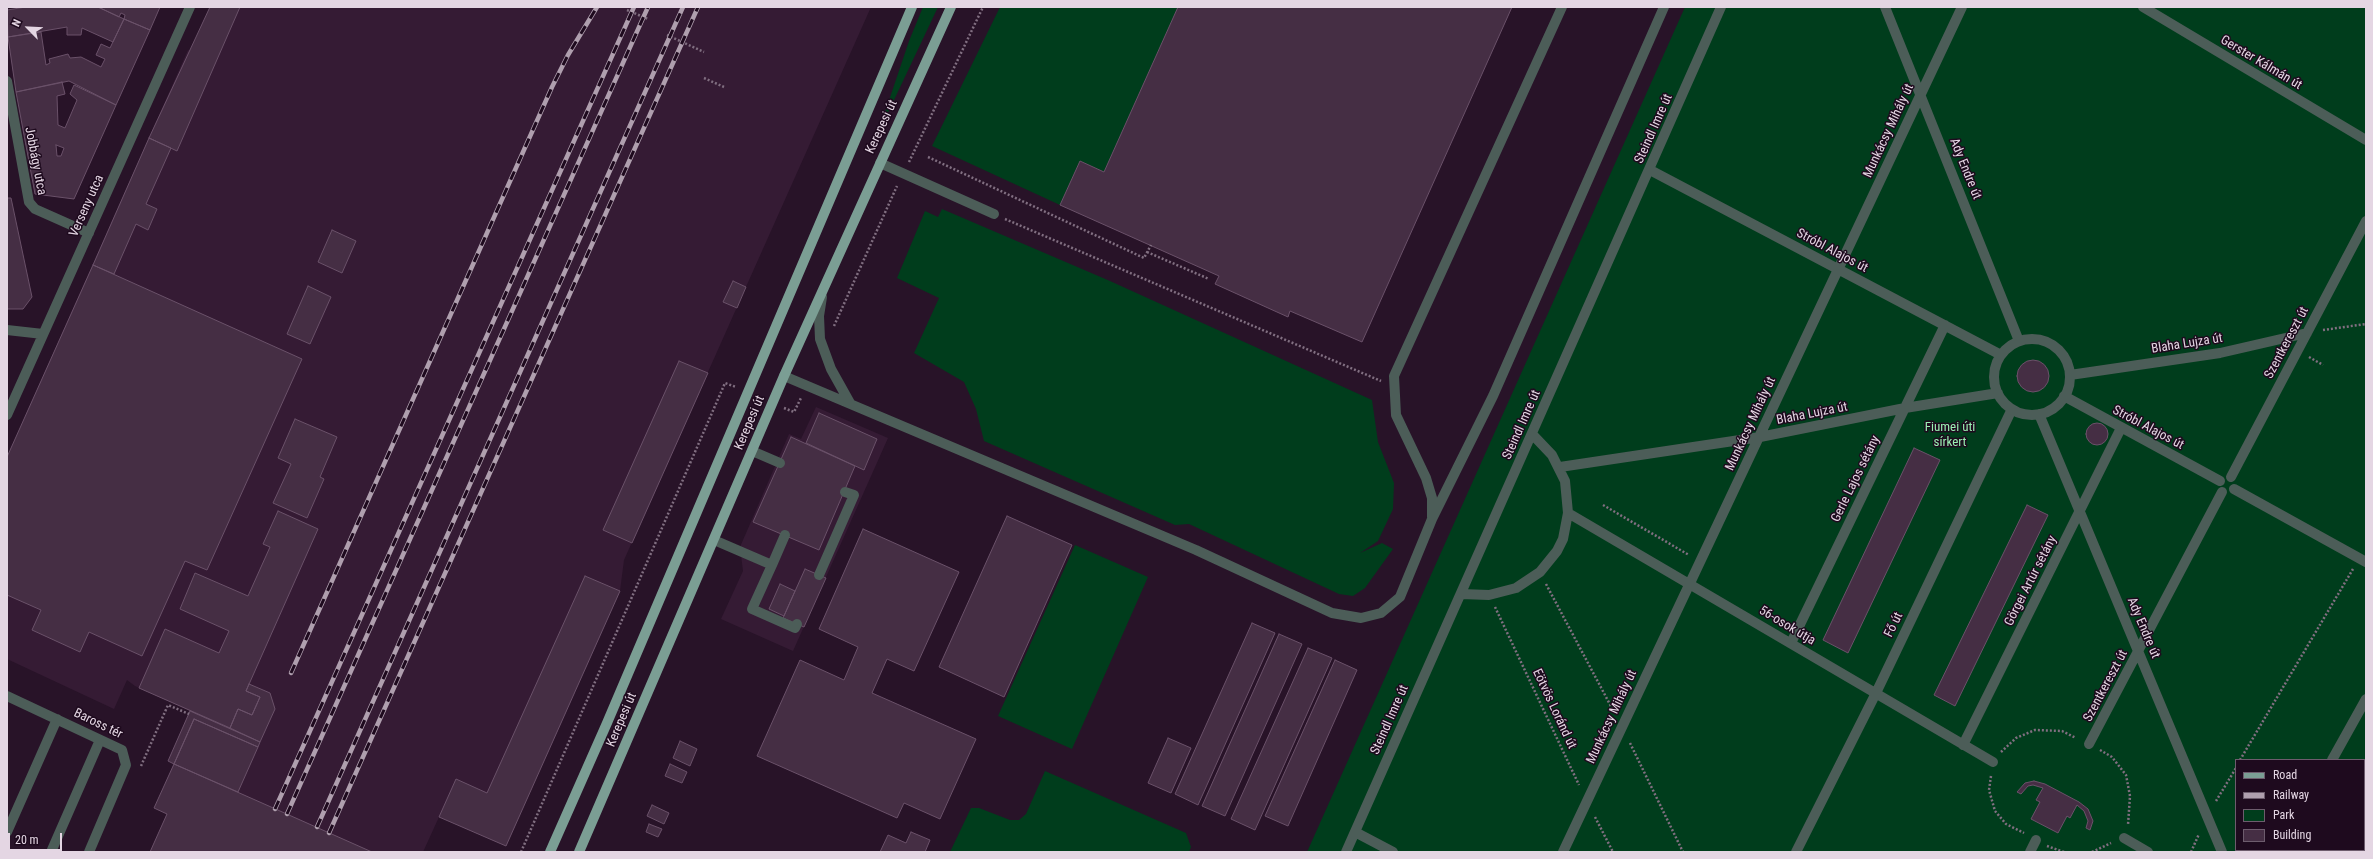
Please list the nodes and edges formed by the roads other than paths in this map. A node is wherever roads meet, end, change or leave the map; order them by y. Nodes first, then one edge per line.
1 (190, 7) edge
2 (912, 7) edge
3 (951, 7) edge
4 (1562, 7) edge
5 (1664, 7) edge
6 (1721, 7) edge
7 (1885, 7) edge
8 (1962, 7) edge
9 (2143, 7) edge
10 (7, 81) edge
11 (1921, 94) junction
12 (2366, 140) edge
13 (880, 162) junction
14 (1650, 170) junction
15 (994, 214) road end
16 (2366, 221) edge
17 (89, 233) junction
18 (1838, 269) junction
19 (823, 290) junction
20 (1945, 325) junction
21 (7, 330) edge
22 (2307, 333) junction
23 (43, 334) junction
24 (2019, 341) junction
25 (2001, 355) junction
26 (2070, 375) junction
27 (784, 376) junction
28 (1998, 393) junction
29 (2064, 396) junction
30 (850, 403) junction
31 (1904, 408) junction
32 (2012, 409) junction
33 (2039, 414) junction
34 (7, 415) edge
35 (2121, 428) junction
36 (1532, 434) junction
37 (1760, 437) junction
38 (752, 451) junction
39 (780, 463) dead end
40 (1560, 467) junction
41 (2231, 477) junction
42 (2220, 481) junction
43 (2234, 489) junction
44 (845, 492) dead end
45 (2222, 492) junction
46 (1568, 513) junction
47 (2080, 513) junction
48 (1432, 519) junction
49 (785, 535) dead end
50 (714, 540) junction
51 (2363, 560) edge
52 (772, 565) junction
53 (819, 575) dead end
54 (1690, 584) junction
55 (1461, 594) junction
56 (796, 626) dead end
57 (1791, 643) junction
58 (2139, 652) junction
59 (1876, 693) junction
60 (7, 696) edge
61 (2366, 699) edge
62 (57, 719) junction
63 (100, 740) junction
64 (2089, 744) road end
65 (1963, 745) junction
66 (2333, 759) edge
67 (1993, 762) road end
68 (7, 832) edge
69 (1355, 832) junction
70 (2124, 838) road end
71 (2036, 840) road end
72 (51, 852) edge
73 (89, 852) edge
74 (550, 852) edge
75 (579, 852) edge
76 (1346, 852) edge
77 (1393, 852) edge
78 (1563, 852) edge
79 (1796, 852) edge
80 (2030, 852) edge
81 (2148, 852) edge
82 (2222, 852) edge

1 - 17 street, Verseny utca
2 - 74 main road, Kerepesi út
3 - 13 main road, Kerepesi út
4 - 48 street
5 - 48 street
6 - 14 street, Steindl Imre út
7 - 11 street, Ady Endre út
8 - 11 street, Munkácsy Mihály út
9 - 12 street, Gerster Kálmán út
10 - 17 street, Jobbágy utca
11 - 18 street, Munkácsy Mihály út
11 - 24 street, Ady Endre út
13 - 15 street
13 - 19 main road, Kerepesi út
14 - 18 street, Stróbl Alajos út
14 - 36 street, Steindl Imre út
16 - 22 street, Szentkereszt út
17 - 23 street, Verseny utca
18 - 20 street, Stróbl Alajos út
18 - 37 street, Munkácsy Mihály út
19 - 27 main road, Kerepesi út
19 - 30 street
20 - 25 street, Stróbl Alajos út
20 - 31 street, Gerle Lajos sétány
21 - 23 street
22 - 26 street, Blaha Lujza út
22 - 41 street, Szentkereszt út
23 - 34 street, Verseny utca
24 - 25 street
24 - 26 street
25 - 28 street
26 - 29 street
27 - 30 street
27 - 38 main road, Kerepesi út
28 - 31 street, Blaha Lujza út
28 - 32 street
29 - 33 street
29 - 35 street, Stróbl Alajos út
30 - 48 street
31 - 37 street, Blaha Lujza út
31 - 57 street, Gerle Lajos sétány
32 - 33 street
32 - 59 street, Fő út
33 - 47 street, Ady Endre út
35 - 42 street, Stróbl Alajos út
35 - 47 street, Görgei Artúr sétány
36 - 40 street
36 - 55 street, Steindl Imre út
37 - 40 street, Blaha Lujza út
37 - 54 street, Munkácsy Mihály út
38 - 39 street
38 - 50 main road, Kerepesi út
40 - 46 street
41 - 42 street
41 - 43 street
42 - 45 street
43 - 45 street
43 - 51 street
44 - 53 street
45 - 58 street, Szentkereszt út
46 - 54 street, 56-osok útja
46 - 55 street
47 - 58 street, Ady Endre út
47 - 65 street, Görgei Artúr sétány
49 - 52 street
50 - 52 street
50 - 75 main road, Kerepesi út
52 - 56 street
54 - 57 street, 56-osok útja
54 - 78 street, Munkácsy Mihály út
55 - 69 street, Steindl Imre út
57 - 59 street, 56-osok útja
58 - 64 street, Szentkereszt út
58 - 82 street, Ady Endre út
59 - 65 street, 56-osok útja
59 - 79 street, Fő út
60 - 62 street, Baross tér
61 - 66 street
62 - 63 street, Baross tér
62 - 68 street
63 - 72 street
63 - 73 street, Baross tér
65 - 67 street, 56-osok útja
69 - 76 street, Steindl Imre út
69 - 77 street
70 - 81 street
71 - 80 street

